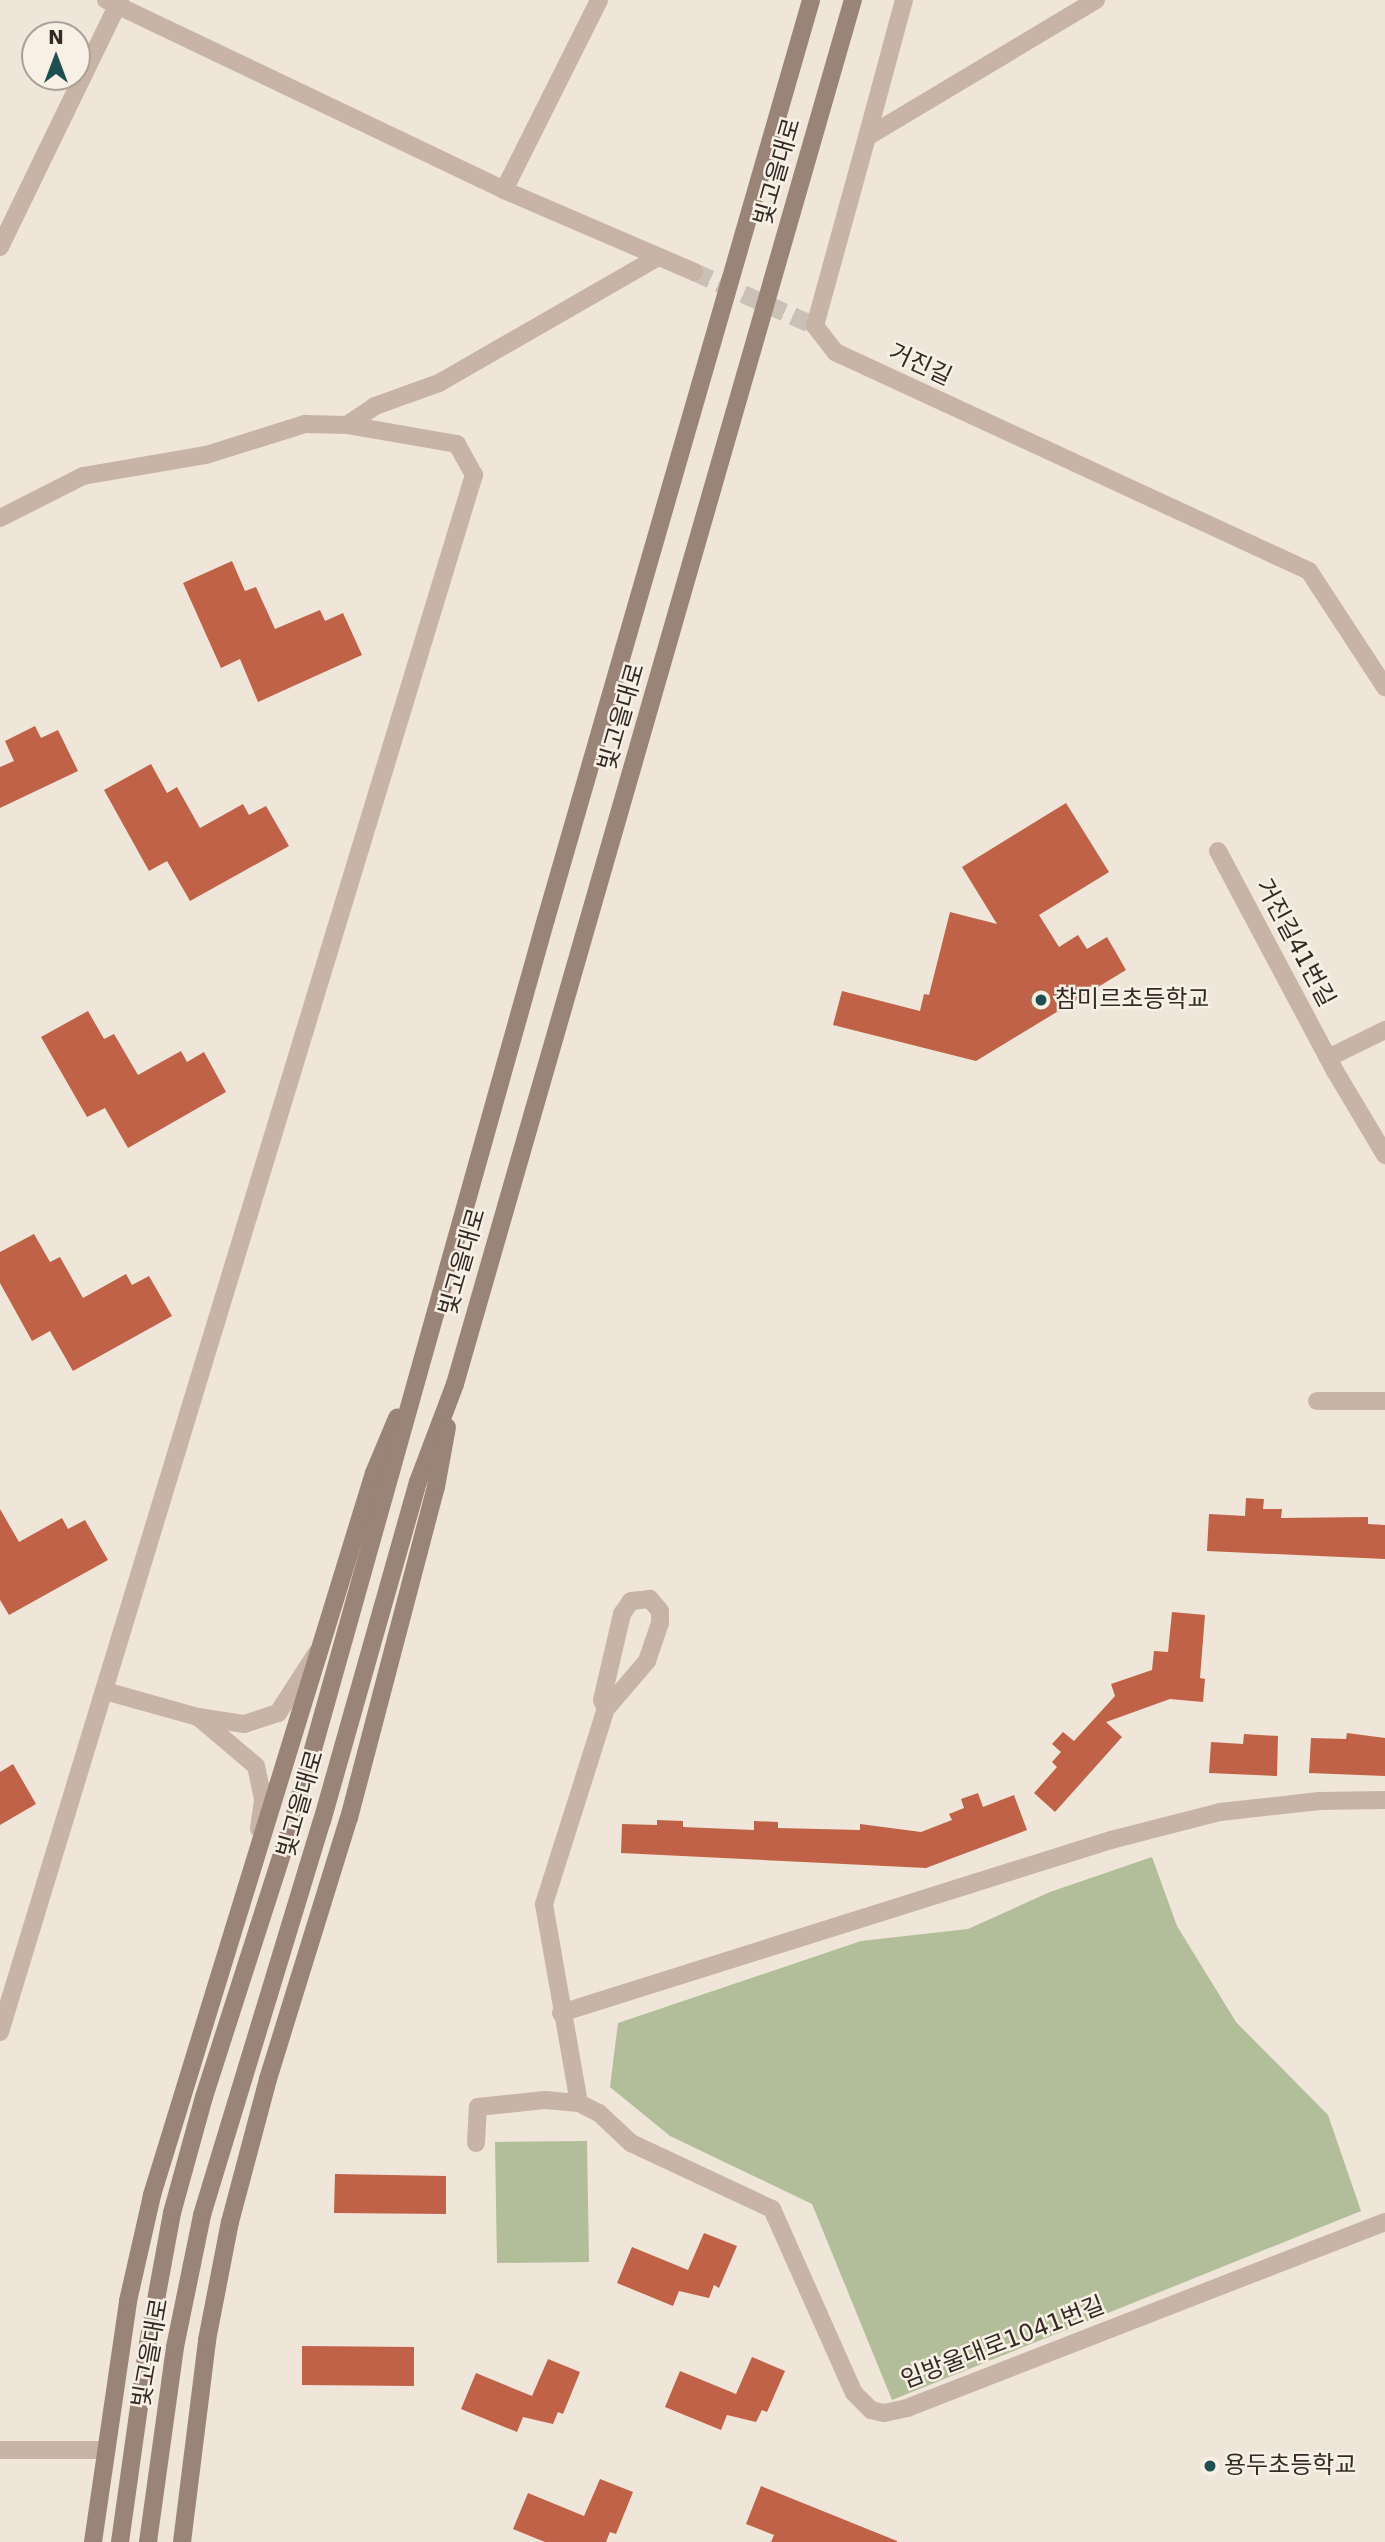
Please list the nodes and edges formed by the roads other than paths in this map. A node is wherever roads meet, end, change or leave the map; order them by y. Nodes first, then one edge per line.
1 (599, 0) edge
2 (811, 0) edge
3 (904, 0) edge
4 (1096, 0) edge
5 (115, 2) edge
6 (853, 3) edge
7 (867, 137) junction
8 (504, 190) junction
9 (0, 247) edge
10 (658, 257) junction
11 (694, 272) tunnel mouth
12 (347, 425) junction
13 (0, 518) edge
14 (1385, 687) edge
15 (1218, 851) dead end
16 (1385, 1030) edge
17 (1328, 1058) junction
18 (1385, 1155) edge
19 (417, 1373) junction
20 (455, 1384) junction
21 (1317, 1401) dead end
22 (1385, 1401) edge
23 (321, 1645) junction
24 (105, 1691) junction
25 (606, 1709) junction
26 (198, 1717) junction
27 (1385, 1800) edge
28 (254, 1864) junction
29 (561, 2014) junction
30 (0, 2032) edge
31 (579, 2103) junction
32 (476, 2143) dead end
33 (1385, 2222) edge
34 (0, 2449) edge
35 (103, 2449) junction
36 (93, 2542) edge
37 (120, 2542) edge
38 (148, 2542) edge
39 (183, 2542) edge

1 - 8 street
2 - 19 main road, 빛고을대로
3 - 7 street
4 - 7 street
5 - 8 street
5 - 9 street
6 - 20 main road, 빛고을대로
7 - 14 street, 거진길
8 - 10 street
10 - 11 street
10 - 12 street
12 - 13 street
12 - 24 street
15 - 17 street, 거진길41번길
16 - 17 street
17 - 18 street, 거진길41번길
19 - 23 main road
19 - 37 main road, 빛고을대로
20 - 38 main road, 빛고을대로
20 - 39 main road
21 - 22 street
23 - 26 street
23 - 28 main road
24 - 26 street
24 - 30 street
25 - 25 street
25 - 29 street
26 - 28 street
27 - 29 street
28 - 35 main road
29 - 31 street
31 - 32 street, 임방울대로1041번길
31 - 33 street, 임방울대로1041번길
34 - 35 street
35 - 36 main road

